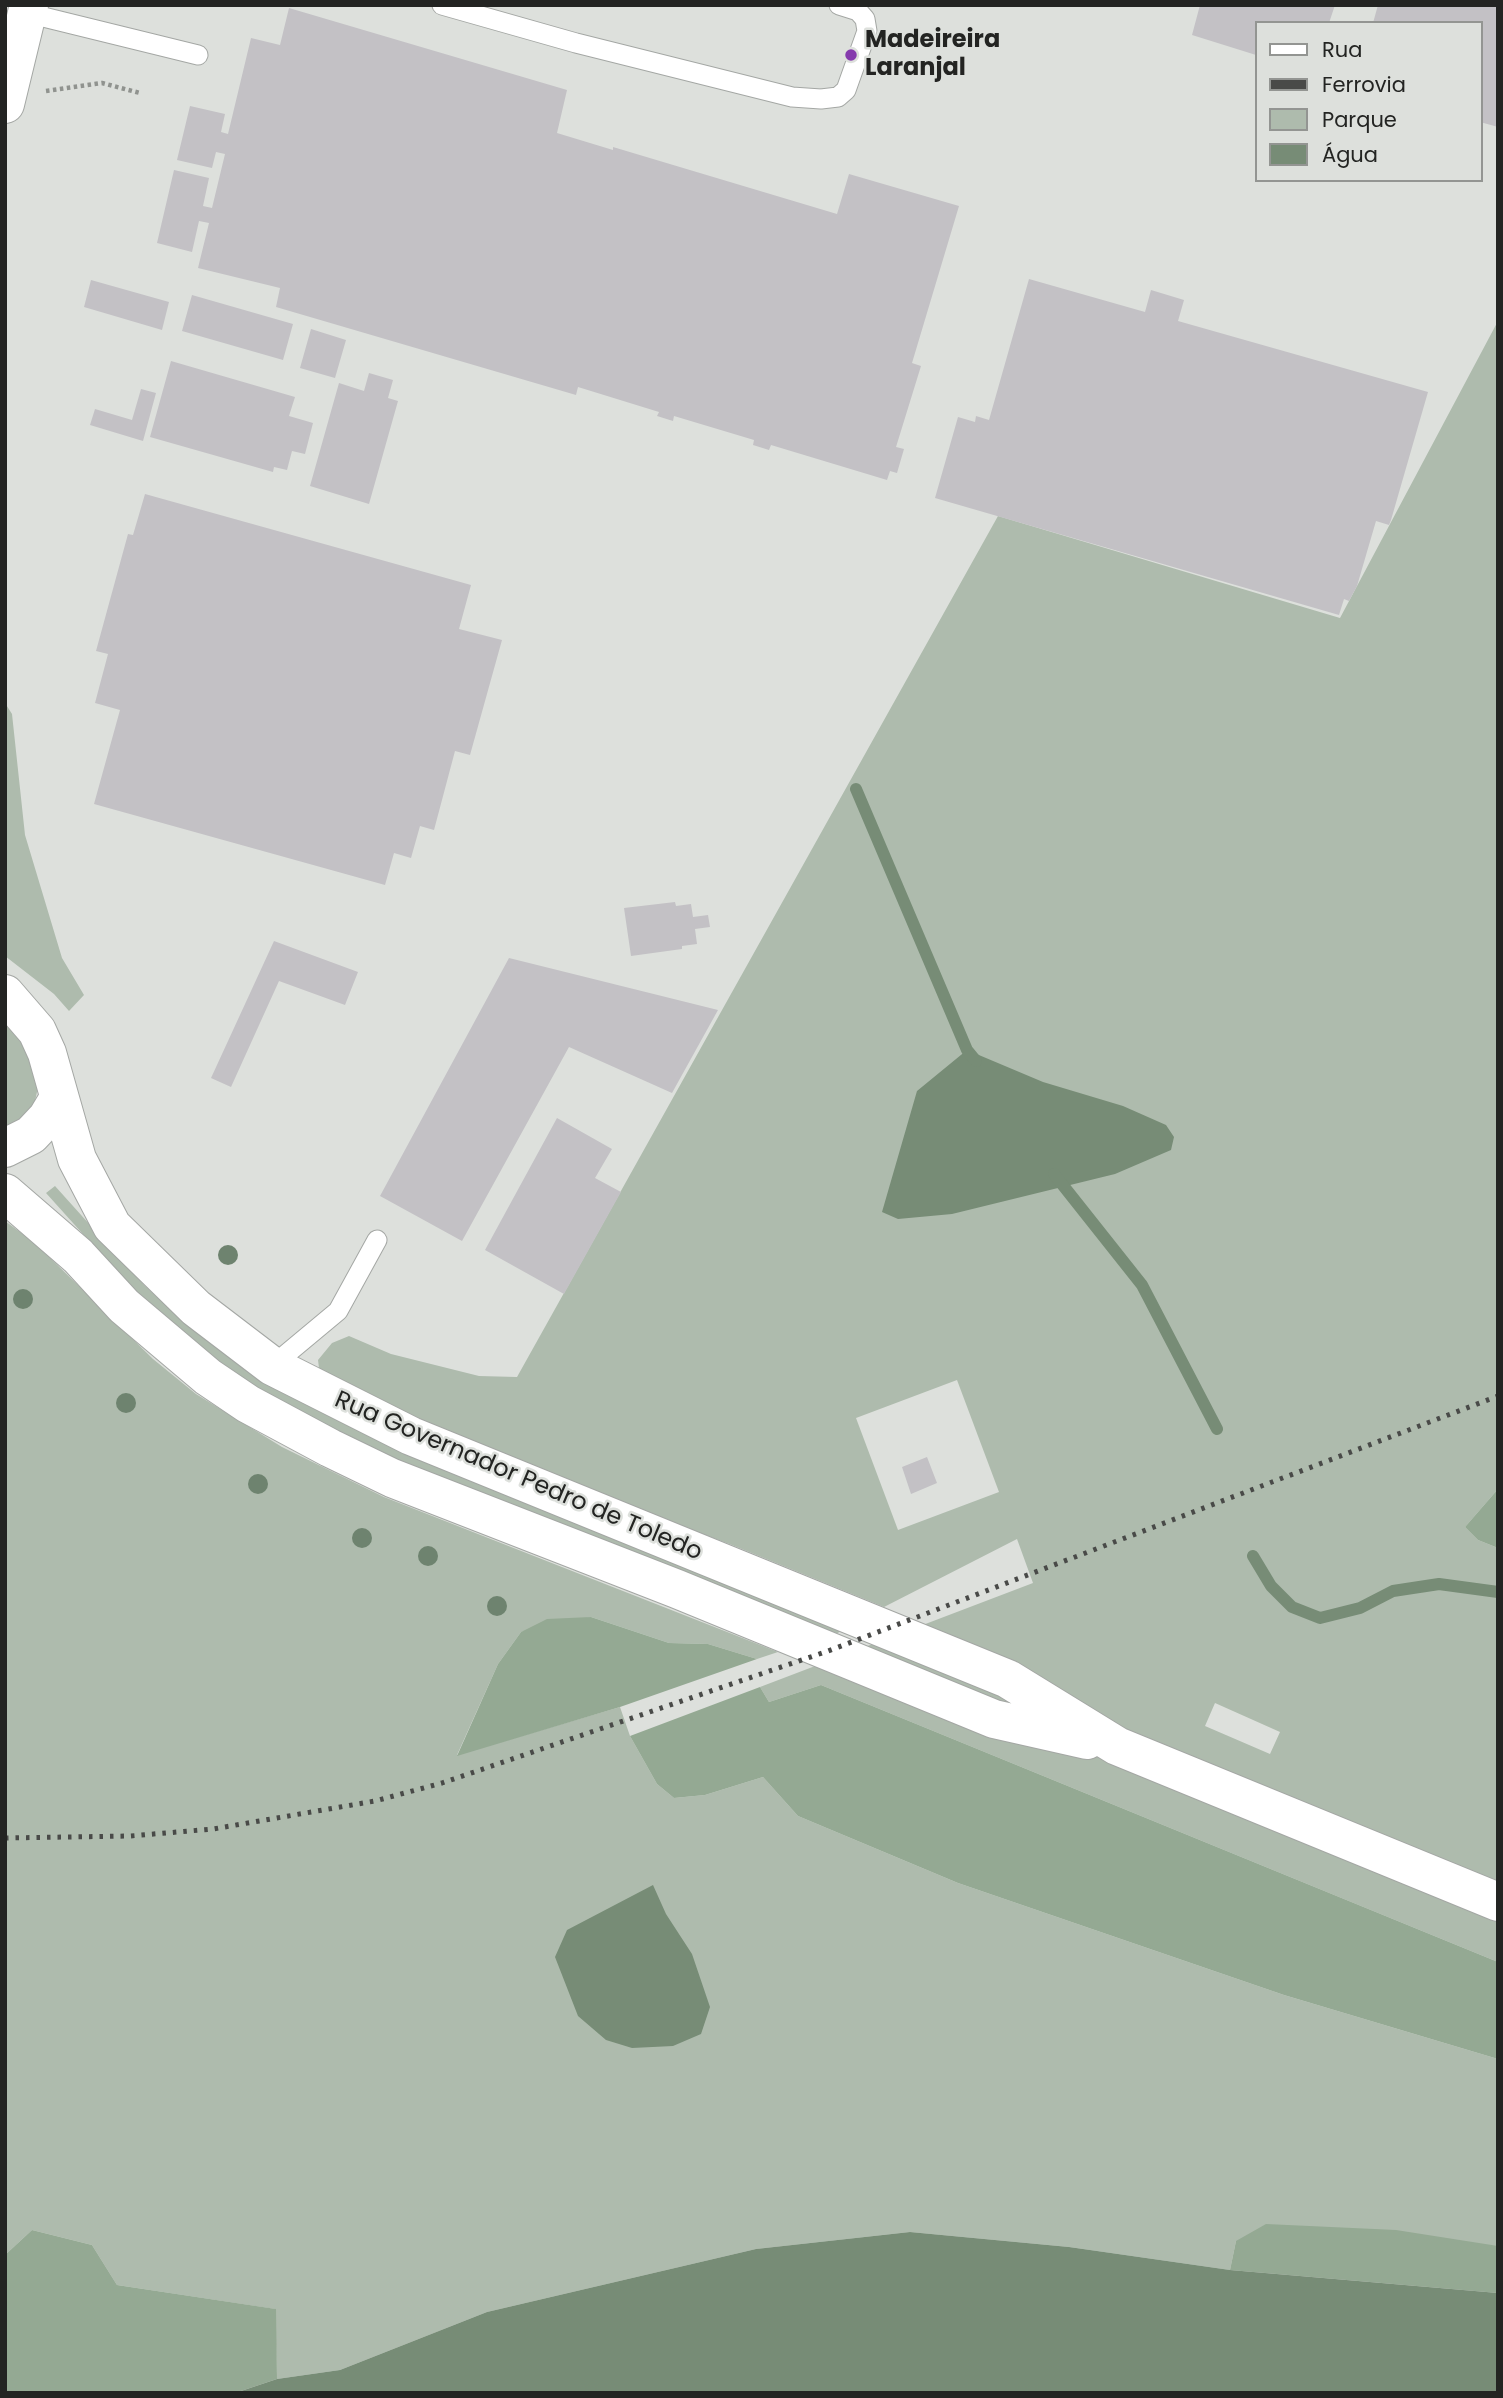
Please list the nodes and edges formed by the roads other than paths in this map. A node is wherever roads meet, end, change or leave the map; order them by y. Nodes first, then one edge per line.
1 (442, 5) edge
2 (839, 5) edge
3 (28, 9) edge
4 (198, 55) dead end
5 (6, 101) edge
6 (5, 994) edge
7 (59, 1098) junction
8 (5, 1148) edge
9 (5, 1193) edge
10 (377, 1240) dead end
11 (272, 1366) junction
12 (1117, 1746) junction
13 (1498, 1902) edge

1 - 2 lane
3 - 4 lane
3 - 5 main road
6 - 7 main road, Rua Governador Pedro de Toledo
7 - 8 main road
7 - 11 main road, Rua Governador Pedro de Toledo
9 - 12 main road, Rua Governador Pedro de Toledo
10 - 11 lane
11 - 12 main road, Rua Governador Pedro de Toledo
12 - 13 main road, Rua Governador Pedro de Toledo

